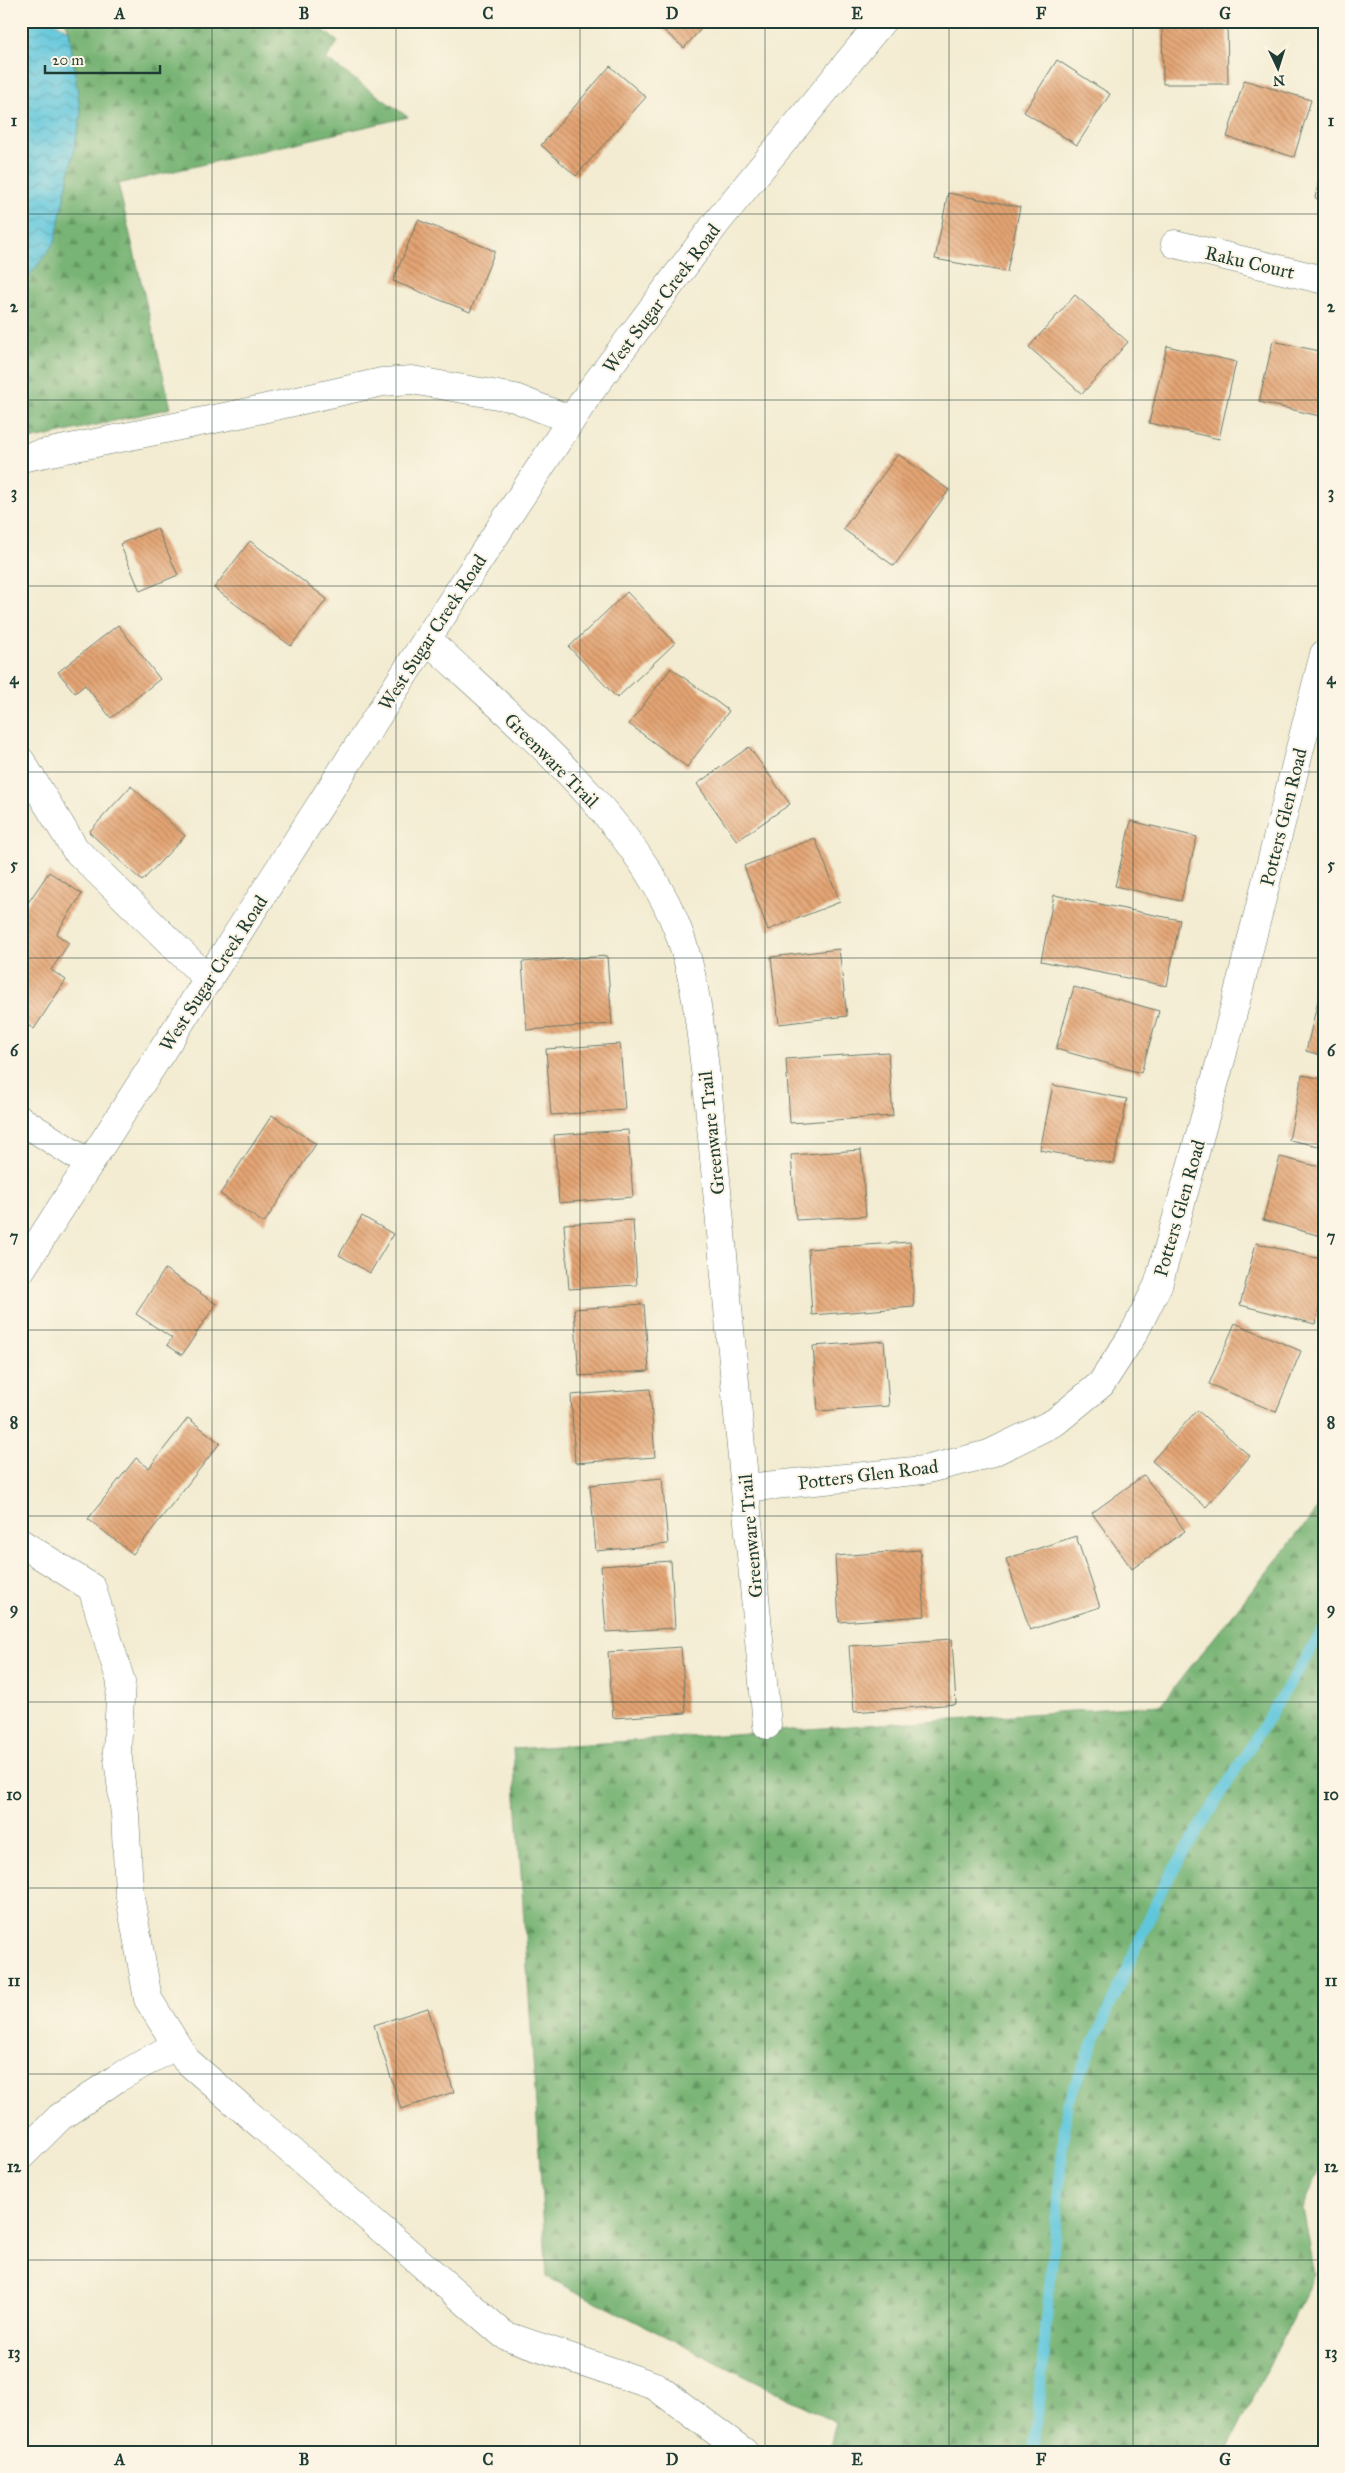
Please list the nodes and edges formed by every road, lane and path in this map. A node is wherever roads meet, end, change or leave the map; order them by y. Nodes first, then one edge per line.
1 (882, 21) edge
2 (1175, 244) dead end
3 (1324, 280) edge
4 (572, 420) junction
5 (21, 458) edge
6 (427, 639) junction
7 (1324, 654) edge
8 (21, 760) edge
9 (209, 980) junction
10 (21, 1120) edge
11 (88, 1163) junction
12 (21, 1270) edge
13 (745, 1488) junction
14 (21, 1543) edge
15 (768, 1725) dead end
16 (176, 2045) junction
17 (21, 2156) edge
18 (744, 2452) edge

1 - 4 street, West Sugar Creek Road
2 - 3 street, Raku Court
4 - 5 street
4 - 6 street, West Sugar Creek Road
6 - 9 street, West Sugar Creek Road
6 - 13 street, Greenware Trail
7 - 13 street, Potters Glen Road
8 - 9 street
9 - 11 street, West Sugar Creek Road
10 - 11 street
11 - 12 street, West Sugar Creek Road
13 - 15 street, Greenware Trail
14 - 16 street
16 - 17 street
16 - 18 street

